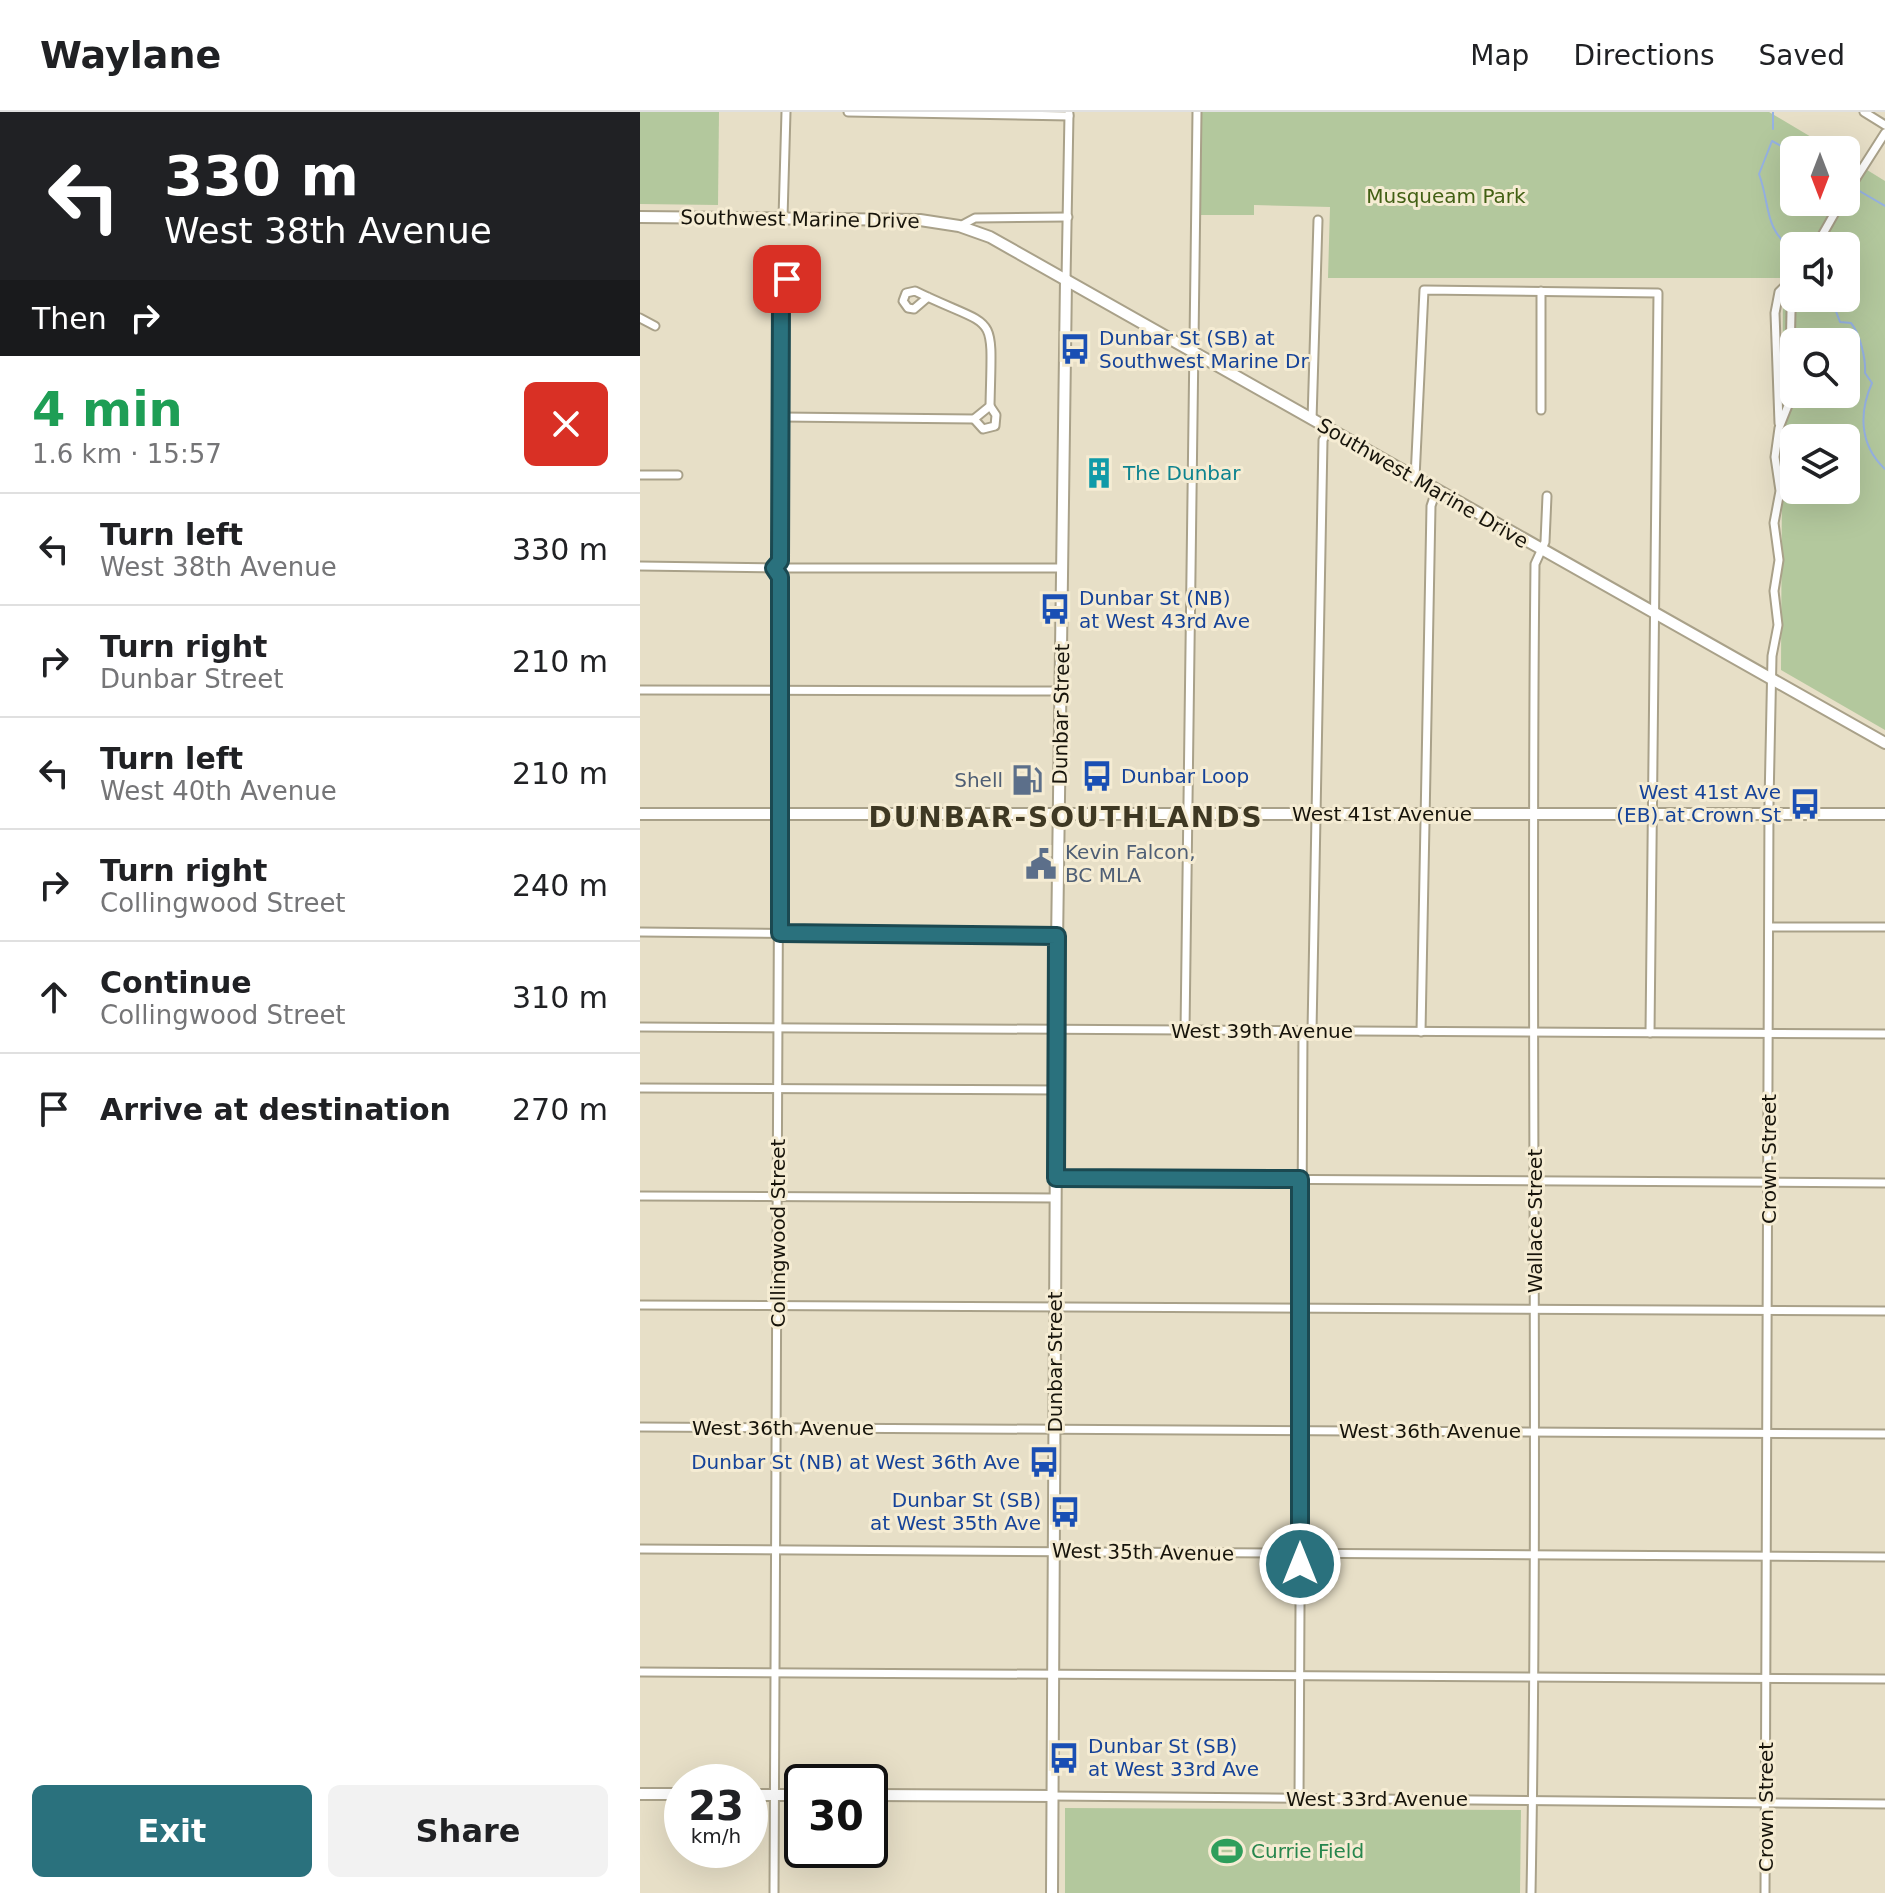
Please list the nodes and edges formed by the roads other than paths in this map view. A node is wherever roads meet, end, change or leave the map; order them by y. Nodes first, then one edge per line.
1 (786, 112) edge
2 (848, 112) edge
3 (1197, 112) edge
4 (1864, 112) edge
5 (1069, 114) edge
6 (1885, 125) edge
7 (1885, 133) edge
8 (1860, 169) edge
9 (640, 217) edge
10 (1068, 217) junction
11 (783, 218) junction
12 (1318, 220) dead end
13 (959, 226) junction
14 (1066, 280) junction
15 (1541, 291) junction
16 (1780, 291) edge
17 (928, 297) dead end
18 (781, 298) dead end
19 (1791, 312) edge
20 (640, 318) edge
21 (655, 326) dead end
22 (1193, 352) junction
23 (990, 406) junction
24 (1541, 410) dead end
25 (781, 417) junction
26 (974, 419) junction
27 (1312, 420) junction
28 (1779, 428) junction
29 (1329, 430) junction
30 (640, 475) edge
31 (678, 475) dead end
32 (1415, 478) junction
33 (1436, 491) junction
34 (1547, 496) dead end
35 (1542, 550) junction
36 (640, 566) edge
37 (780, 567) junction
38 (1063, 568) junction
39 (1653, 611) junction
40 (1771, 680) junction
41 (640, 690) edge
42 (779, 690) junction
43 (1061, 691) junction
44 (1885, 743) edge
45 (640, 814) edge
46 (1059, 814) junction
47 (1186, 814) junction
48 (1316, 814) junction
49 (1425, 814) junction
50 (1532, 814) junction
51 (1885, 814) edge
52 (779, 815) junction
53 (1652, 815) junction
54 (1769, 815) junction
55 (1770, 927) junction
56 (1885, 927) edge
57 (640, 932) edge
58 (780, 933) junction
59 (1057, 936) junction
60 (640, 1027) edge
61 (779, 1028) junction
62 (1057, 1030) junction
63 (1185, 1031) junction
64 (1308, 1031) junction
65 (1421, 1032) junction
66 (1534, 1032) junction
67 (1650, 1033) junction
68 (1769, 1034) junction
69 (1885, 1034) edge
70 (640, 1088) edge
71 (778, 1089) junction
72 (1057, 1090) junction
73 (1056, 1178) junction
74 (1300, 1179) junction
75 (1535, 1181) junction
76 (1769, 1183) junction
77 (1885, 1183) edge
78 (640, 1196) edge
79 (778, 1197) junction
80 (1056, 1198) junction
81 (640, 1305) edge
82 (778, 1305) junction
83 (1055, 1306) junction
84 (1301, 1308) junction
85 (1534, 1310) junction
86 (1769, 1311) junction
87 (1885, 1311) edge
88 (640, 1427) edge
89 (777, 1427) junction
90 (1055, 1429) junction
91 (1300, 1430) junction
92 (1534, 1432) junction
93 (1768, 1433) junction
94 (1885, 1434) edge
95 (640, 1549) edge
96 (775, 1550) junction
97 (1054, 1551) junction
98 (1300, 1553) junction
99 (1533, 1555) junction
100 (1768, 1555) junction
101 (1885, 1557) edge
102 (640, 1672) edge
103 (775, 1673) junction
104 (1053, 1675) junction
105 (1299, 1676) junction
106 (1533, 1678) junction
107 (1767, 1678) junction
108 (1885, 1679) edge
109 (640, 1794) edge
110 (664, 1794) edge
111 (768, 1795) edge
112 (774, 1795) junction
113 (784, 1795) edge
114 (888, 1795) edge
115 (1052, 1796) junction
116 (1299, 1799) junction
117 (1532, 1800) junction
118 (1766, 1802) junction
119 (1885, 1804) edge
120 (774, 1893) edge
121 (1052, 1893) edge
122 (1531, 1893) edge
123 (1765, 1893) edge

1 - 11 street
2 - 5 street
3 - 22 street
4 - 6 street
5 - 10 street, Dunbar Street
7 - 8 street
9 - 11 main road, Southwest Marine Drive
10 - 13 street, Southwest Marine Drive
10 - 14 street, Dunbar Street
11 - 13 main road, Southwest Marine Drive
12 - 27 street
13 - 14 main road, Southwest Marine Drive
14 - 22 main road, Southwest Marine Drive
14 - 38 main road, Dunbar Street
15 - 24 street
15 - 32 street
15 - 39 street
16 - 28 street, Crown Street
17 - 23 street
18 - 25 street, Collingwood Street
19 - 28 street, Crown Street
20 - 21 street
22 - 27 main road, Southwest Marine Drive
22 - 47 street
23 - 26 street
23 - 26 street
25 - 26 street
25 - 37 street, Collingwood Street
27 - 29 main road, Southwest Marine Drive
28 - 40 street, Crown Street
29 - 32 main road, Southwest Marine Drive
29 - 48 street
30 - 31 street
32 - 33 main road, Southwest Marine Drive
33 - 35 main road, Southwest Marine Drive
33 - 49 street
34 - 35 street, Wallace Street
35 - 39 main road, Southwest Marine Drive
35 - 50 street, Wallace Street
36 - 37 street
37 - 38 street
37 - 42 street, Collingwood Street
38 - 43 main road, Dunbar Street
39 - 40 main road, Southwest Marine Drive
39 - 53 street
40 - 44 main road, Southwest Marine Drive
40 - 54 street, Crown Street
41 - 42 street
42 - 43 street
42 - 52 street, Collingwood Street
43 - 46 main road, Dunbar Street
45 - 52 main road, West 41st Avenue
46 - 47 main road, West 41st Avenue
46 - 52 main road, West 41st Avenue
46 - 59 main road, Dunbar Street
47 - 48 main road, West 41st Avenue
47 - 63 street
48 - 49 main road, West 41st Avenue
48 - 64 street
49 - 50 main road, West 41st Avenue
49 - 65 street
50 - 53 main road, West 41st Avenue
50 - 66 street, Wallace Street
51 - 54 main road, West 41st Avenue
52 - 58 street, Collingwood Street
53 - 54 main road, West 41st Avenue
53 - 67 street
54 - 55 street, Crown Street
55 - 56 street
55 - 68 street, Crown Street
57 - 58 street
58 - 59 street
58 - 61 street, Collingwood Street
59 - 62 main road, Dunbar Street
60 - 61 street, West 39th Avenue
61 - 62 street, West 39th Avenue
61 - 71 street, Collingwood Street
62 - 63 street, West 39th Avenue
62 - 72 main road, Dunbar Street
63 - 64 street, West 39th Avenue
64 - 65 street, West 39th Avenue
64 - 74 street
65 - 66 street, West 39th Avenue
66 - 67 street, West 39th Avenue
66 - 75 street, Wallace Street
67 - 68 street, West 39th Avenue
68 - 69 street, West 39th Avenue
68 - 76 street, Crown Street
70 - 71 street
71 - 72 street
71 - 79 street, Collingwood Street
72 - 73 main road, Dunbar Street
73 - 74 street
73 - 80 main road, Dunbar Street
74 - 75 street
74 - 84 street
75 - 76 street
75 - 85 street, Wallace Street
76 - 77 street
76 - 86 street, Crown Street
78 - 79 street
79 - 80 street
79 - 82 street, Collingwood Street
80 - 83 main road, Dunbar Street
81 - 82 street
82 - 83 street
82 - 89 street, Collingwood Street
83 - 84 street
83 - 90 main road, Dunbar Street
84 - 85 street
84 - 91 street
85 - 86 street
85 - 92 street, Wallace Street
86 - 87 street
86 - 93 street, Crown Street
88 - 89 street, West 36th Avenue
89 - 90 street, West 36th Avenue
89 - 96 street, Collingwood Street
90 - 91 street, West 36th Avenue
90 - 97 main road, Dunbar Street
91 - 92 street, West 36th Avenue
91 - 98 street
92 - 93 street, West 36th Avenue
92 - 99 street, Wallace Street
93 - 94 street, West 36th Avenue
93 - 100 street, Crown Street
95 - 96 street, West 35th Avenue
96 - 97 street, West 35th Avenue
96 - 103 street, Collingwood Street
97 - 98 street, West 35th Avenue
97 - 104 main road, Dunbar Street
98 - 99 street, West 35th Avenue
98 - 105 street
99 - 100 street, West 35th Avenue
99 - 106 street, Wallace Street
100 - 101 street, West 35th Avenue
100 - 107 street, Crown Street
102 - 103 street
103 - 104 street
103 - 112 street, Collingwood Street
104 - 105 street
104 - 115 main road, Dunbar Street
105 - 106 street
105 - 116 street
106 - 107 street
106 - 117 street, Wallace Street
107 - 108 street
107 - 118 street, Crown Street
109 - 110 main road
111 - 112 main road
112 - 113 main road
112 - 120 street, Collingwood Street
114 - 115 main road, West 33rd Avenue
115 - 116 street, West 33rd Avenue
115 - 121 main road, Dunbar Street
116 - 117 street, West 33rd Avenue
117 - 118 street, West 33rd Avenue
117 - 122 street, Wallace Street
118 - 119 street, West 33rd Avenue
118 - 123 street, Crown Street

